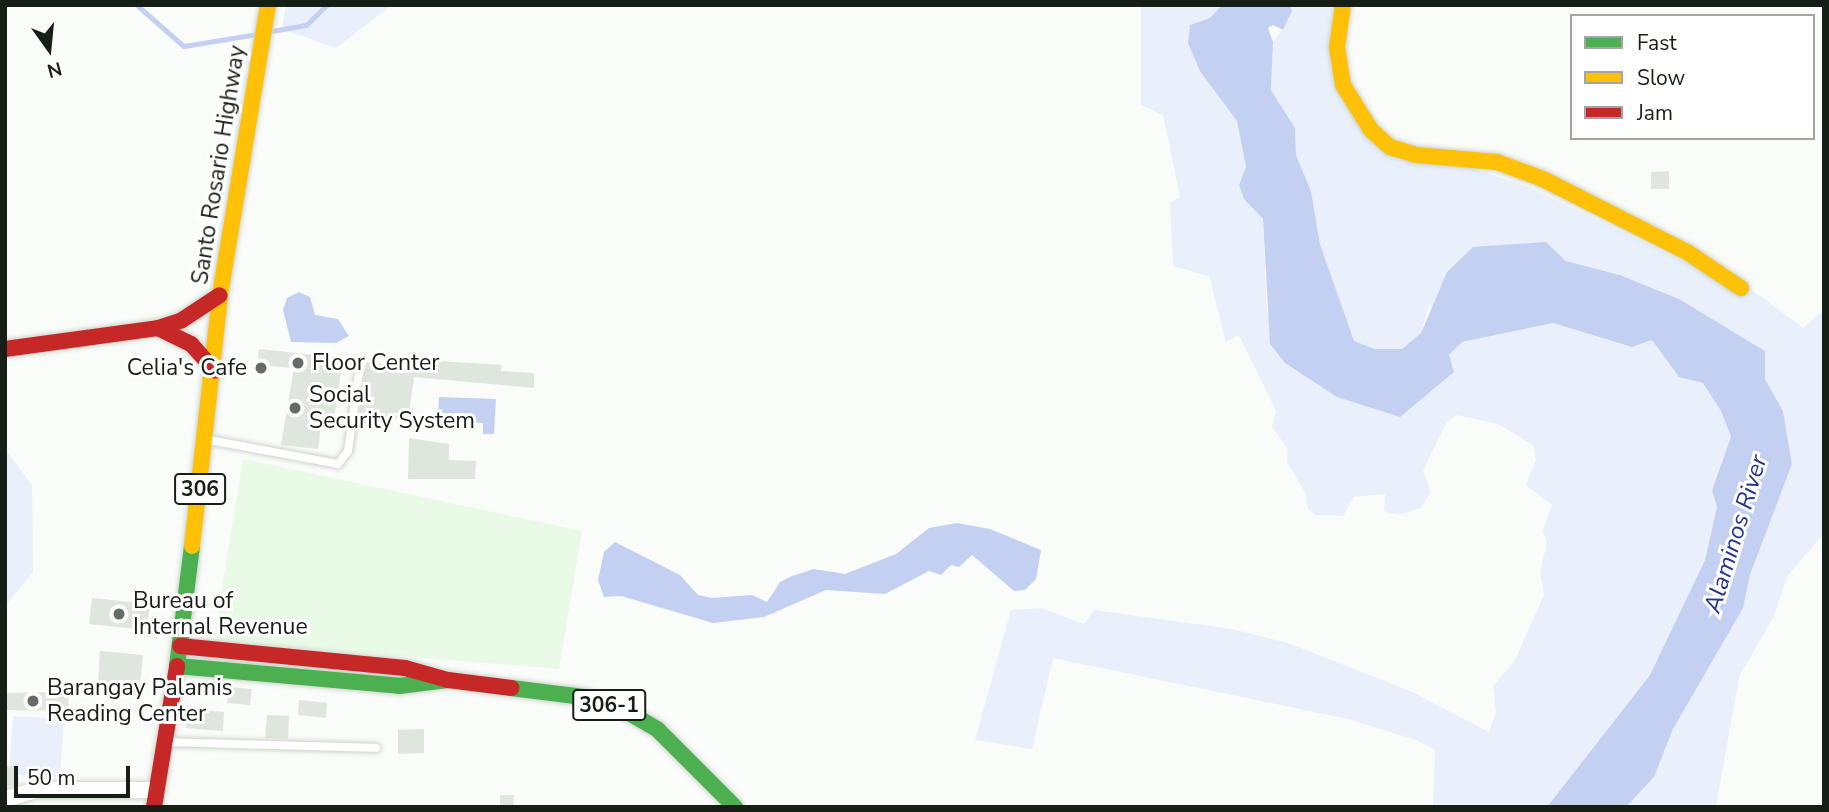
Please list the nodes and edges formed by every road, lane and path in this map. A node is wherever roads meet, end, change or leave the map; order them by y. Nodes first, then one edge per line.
1 (268, 5) edge
2 (1343, 5) edge
3 (1741, 288) dead end
4 (220, 295) junction
5 (182, 320) junction
6 (158, 328) junction
7 (217, 332) junction
8 (5, 349) edge
9 (215, 371) junction
10 (359, 373) dead end
11 (206, 440) junction
12 (180, 646) junction
13 (177, 666) junction
14 (448, 680) junction
15 (165, 741) junction
16 (376, 748) dead end
17 (5, 799) edge
18 (155, 799) edge
19 (735, 807) edge

1 - 4 main road, Santo Rosario Highway / 306
2 - 3 main road
4 - 5 main road
4 - 7 main road, Santo Rosario Highway / 306
5 - 6 main road
5 - 7 main road
6 - 7 main road
6 - 8 main road
6 - 9 main road
7 - 9 main road, 306
9 - 11 main road, 306
10 - 11 lane
11 - 12 main road, 306
12 - 13 main road, 306
12 - 14 main road, 306-1
13 - 14 main road, 306-1
13 - 15 main road, 306
14 - 19 main road, 306-1
15 - 16 lane
15 - 18 main road, 306
17 - 18 street

